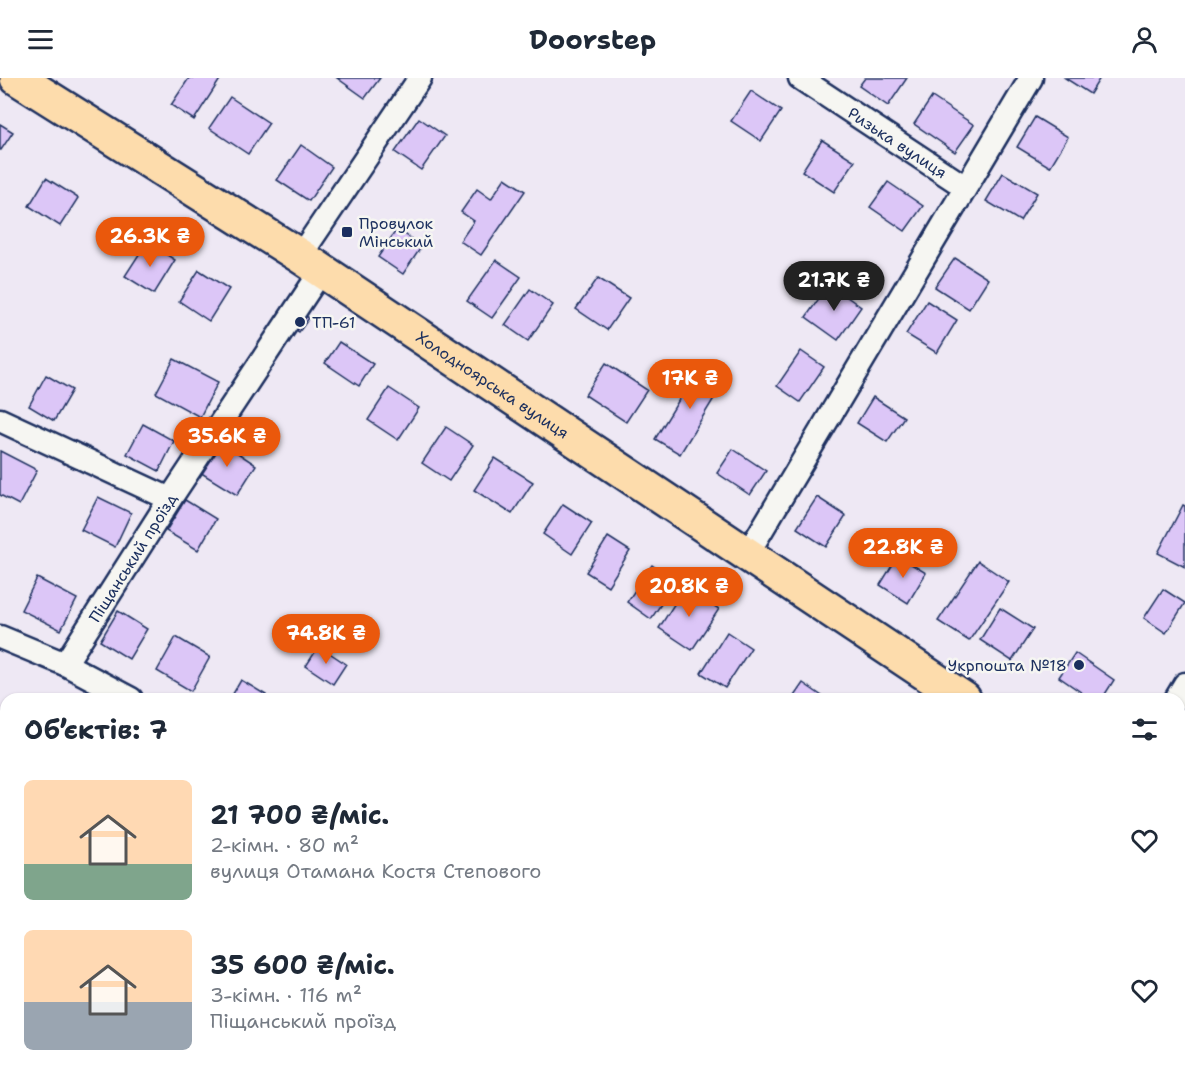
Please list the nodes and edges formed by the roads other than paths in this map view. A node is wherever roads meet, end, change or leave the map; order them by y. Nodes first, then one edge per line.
1 (17, 78) edge
2 (420, 78) edge
3 (800, 78) edge
4 (1031, 78) edge
5 (965, 187) junction
6 (311, 263) junction
7 (0, 420) edge
8 (170, 499) junction
9 (748, 553) junction
10 (0, 637) edge
11 (65, 664) junction
12 (120, 693) edge
13 (955, 693) edge

1 - 6 main road, Холодноярська вулиця
2 - 6 street, Піщанський проїзд
3 - 5 street, Ризька вулиця
4 - 5 street
5 - 9 street
6 - 8 street, Піщанський проїзд
6 - 9 main road, Холодноярська вулиця
7 - 8 street
8 - 11 street, Піщанський проїзд
9 - 13 main road, Холодноярська вулиця
10 - 11 street
11 - 12 street

